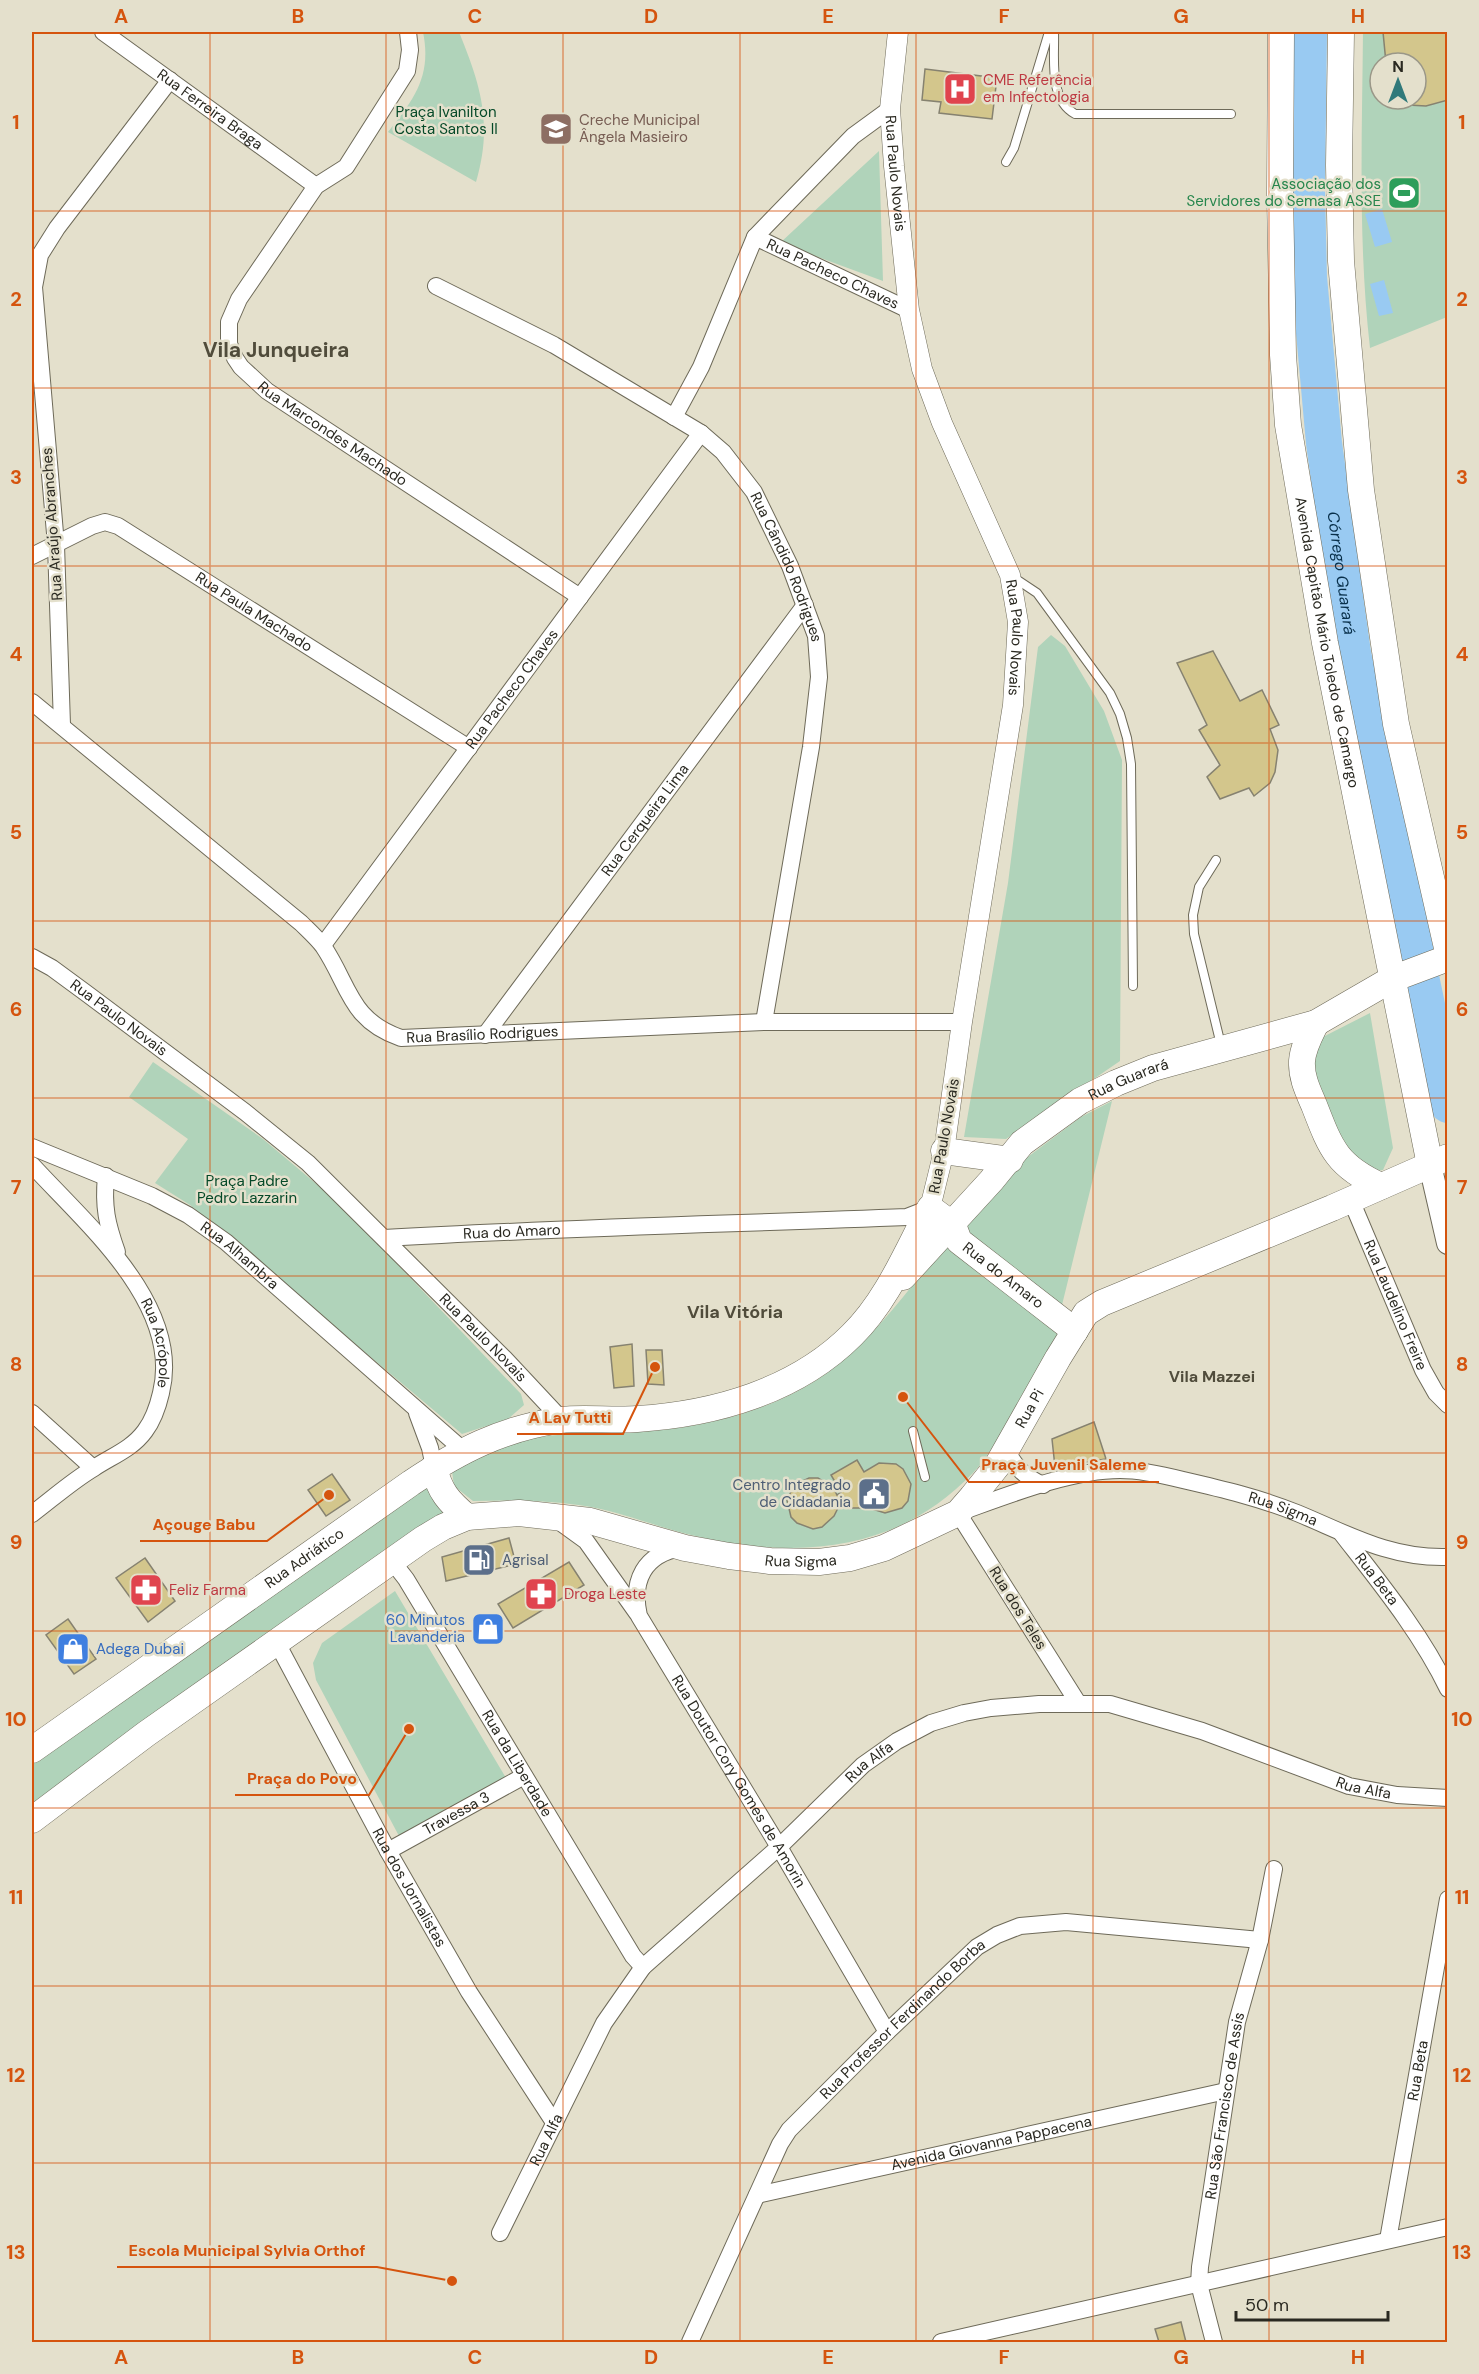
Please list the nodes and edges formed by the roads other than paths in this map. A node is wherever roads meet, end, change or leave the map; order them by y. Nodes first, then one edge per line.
1 (103, 32) edge
2 (408, 32) edge
3 (898, 32) edge
4 (1049, 32) edge
5 (1054, 32) edge
6 (1281, 32) edge
7 (1341, 32) edge
8 (170, 80) junction
9 (890, 109) junction
10 (1231, 114) dead end
11 (1006, 162) dead end
12 (316, 186) junction
13 (754, 237) junction
14 (436, 286) dead end
15 (909, 310) junction
16 (674, 417) junction
17 (702, 433) junction
18 (56, 545) junction
19 (32, 556) edge
20 (1010, 575) junction
21 (580, 597) junction
22 (806, 605) junction
23 (32, 702) edge
24 (62, 725) junction
25 (469, 748) junction
26 (1216, 860) dead end
27 (323, 945) junction
28 (32, 957) edge
29 (1426, 965) edge
30 (1132, 986) dead end
31 (764, 1022) junction
32 (962, 1022) junction
33 (1316, 1023) junction
34 (485, 1035) junction
35 (1222, 1050) junction
36 (32, 1147) edge
37 (944, 1151) junction
38 (1010, 1160) junction
39 (1441, 1160) edge
40 (32, 1165) edge
41 (106, 1176) junction
42 (1382, 1186) junction
43 (1351, 1200) junction
44 (930, 1208) junction
45 (953, 1225) junction
46 (384, 1238) junction
47 (1448, 1243) edge
48 (121, 1262) junction
49 (876, 1305) junction
50 (1075, 1331) junction
51 (1448, 1406) edge
52 (416, 1410) junction
53 (32, 1413) edge
54 (562, 1420) junction
55 (913, 1431) dead end
56 (463, 1450) junction
57 (1006, 1450) junction
58 (434, 1467) junction
59 (93, 1468) junction
60 (926, 1477) dead end
61 (1043, 1485) junction
62 (958, 1513) junction
63 (32, 1514) edge
64 (548, 1515) junction
65 (467, 1517) junction
66 (1341, 1533) junction
67 (685, 1548) junction
68 (1448, 1557) edge
69 (392, 1561) junction
70 (639, 1616) junction
71 (277, 1643) junction
72 (1448, 1689) edge
73 (1078, 1703) junction
74 (32, 1750) edge
75 (524, 1776) junction
76 (1448, 1798) edge
77 (32, 1820) edge
78 (779, 1847) junction
79 (388, 1851) junction
80 (1274, 1869) dead end
81 (1448, 1899) edge
82 (1260, 1940) junction
83 (643, 1967) junction
84 (887, 2032) junction
85 (1226, 2091) junction
86 (555, 2124) junction
87 (757, 2194) junction
88 (1448, 2227) edge
89 (500, 2233) dead end
90 (1388, 2240) junction
91 (1199, 2284) junction
92 (690, 2343) edge
93 (941, 2343) edge
94 (1214, 2343) edge

1 - 8 street, Rua Ferreira Braga
2 - 12 street, Rua Marcondes Machado
3 - 9 street, Rua Paulo Novais
4 - 11 lane
5 - 10 lane
6 - 29 main road, Avenida Capitão Mário Toledo de Camargo
7 - 29 main road, Avenida Capitão Mário Toledo de Camargo
8 - 12 street, Rua Ferreira Braga
8 - 18 street, Rua Araújo Abranches
9 - 13 street, Rua Pacheco Chaves
9 - 15 street, Rua Paulo Novais
12 - 21 street, Rua Marcondes Machado
13 - 15 street, Rua Pacheco Chaves
13 - 16 street, Rua Pacheco Chaves
14 - 16 street, Rua Cândido Rodrigues
15 - 20 street, Rua Paulo Novais
16 - 17 street, Rua Cândido Rodrigues
17 - 21 street, Rua Pacheco Chaves
17 - 22 street, Rua Cândido Rodrigues
18 - 19 street, Rua Paula Machado
18 - 24 street, Rua Araújo Abranches
18 - 25 street, Rua Paula Machado
20 - 30 lane
20 - 32 street, Rua Paulo Novais
21 - 25 street, Rua Pacheco Chaves
22 - 31 street, Rua Cândido Rodrigues
22 - 34 street, Rua Cerqueira Lima
23 - 24 street, Rua Brasílio Rodrigues
24 - 27 street, Rua Brasílio Rodrigues
25 - 27 street, Rua Pacheco Chaves
26 - 35 lane
27 - 34 street, Rua Brasílio Rodrigues
28 - 46 street, Rua Paulo Novais
29 - 33 main road, Rua Guarará
29 - 39 main road, Avenida Capitão Mário Toledo de Camargo
31 - 32 street, Rua Brasílio Rodrigues
31 - 34 street, Rua Brasílio Rodrigues
32 - 37 street, Rua Paulo Novais
33 - 35 main road, Rua Guarará
33 - 42 main road
35 - 38 main road, Rua Guarará
36 - 41 street, Rua Alhambra
37 - 38 main road
37 - 44 street, Rua Paulo Novais
38 - 45 main road, Rua Guarará
39 - 42 main road
39 - 47 main road, Avenida Capitão Mário Toledo de Camargo
40 - 48 street, Rua Acrópole
41 - 48 street, Rua Acrópole
41 - 52 street, Rua Alhambra
42 - 43 main road
43 - 50 main road
43 - 51 street, Rua Laudelino Freire
44 - 45 main road, Rua do Amaro
44 - 46 street, Rua do Amaro
44 - 49 main road, Rua Paulo Novais
45 - 49 main road, Rua Guarará
45 - 50 main road, Rua do Amaro
46 - 54 street, Rua Paulo Novais
48 - 59 street, Rua Acrópole
49 - 54 main road, Rua Paulo Novais
50 - 57 main road, Rua Pi
52 - 56 street, Rua Alhambra
52 - 58 street, Rua Alhambra
53 - 59 street
54 - 56 main road, Rua Adriático
55 - 60 lane
56 - 58 main road, Rua Adriático
57 - 61 street
57 - 62 main road, Rua Pi
58 - 65 main road
58 - 74 main road, Rua Adriático
59 - 63 street, Rua Acrópole
61 - 62 street, Rua Sigma
61 - 66 street, Rua Sigma
62 - 67 main road, Rua Sigma
62 - 73 street, Rua dos Teles
64 - 65 main road
64 - 67 main road, Rua Sigma
64 - 70 street
65 - 69 main road
66 - 68 street, Rua Sigma
66 - 72 street, Rua Beta
67 - 70 street, Rua Doutor Cory Gomes de Amorin
69 - 71 main road
69 - 75 street, Rua da Liberdade
70 - 78 street, Rua Doutor Cory Gomes de Amorin
71 - 77 main road
71 - 79 street, Rua dos Jornalistas
73 - 76 street, Rua Alfa
73 - 78 street, Rua Alfa
75 - 79 street, Travessa 3
75 - 83 street, Rua da Liberdade
78 - 83 street, Rua Alfa
78 - 84 street, Rua Doutor Cory Gomes de Amorin
79 - 86 street, Rua dos Jornalistas
80 - 82 street, Rua São Francisco de Assis
81 - 90 street, Rua Beta
82 - 84 street, Rua Professor Ferdinando Borba
82 - 85 street, Rua São Francisco de Assis
83 - 86 street, Rua Alfa
84 - 87 street, Rua Professor Ferdinando Borba
85 - 87 street, Avenida Giovanna Pappacena
85 - 91 street, Rua São Francisco de Assis
86 - 89 street, Rua Alfa
87 - 92 street, Rua Professor Ferdinando Borba
88 - 90 street
90 - 91 street
91 - 93 street
91 - 94 street, Rua São Francisco de Assis

